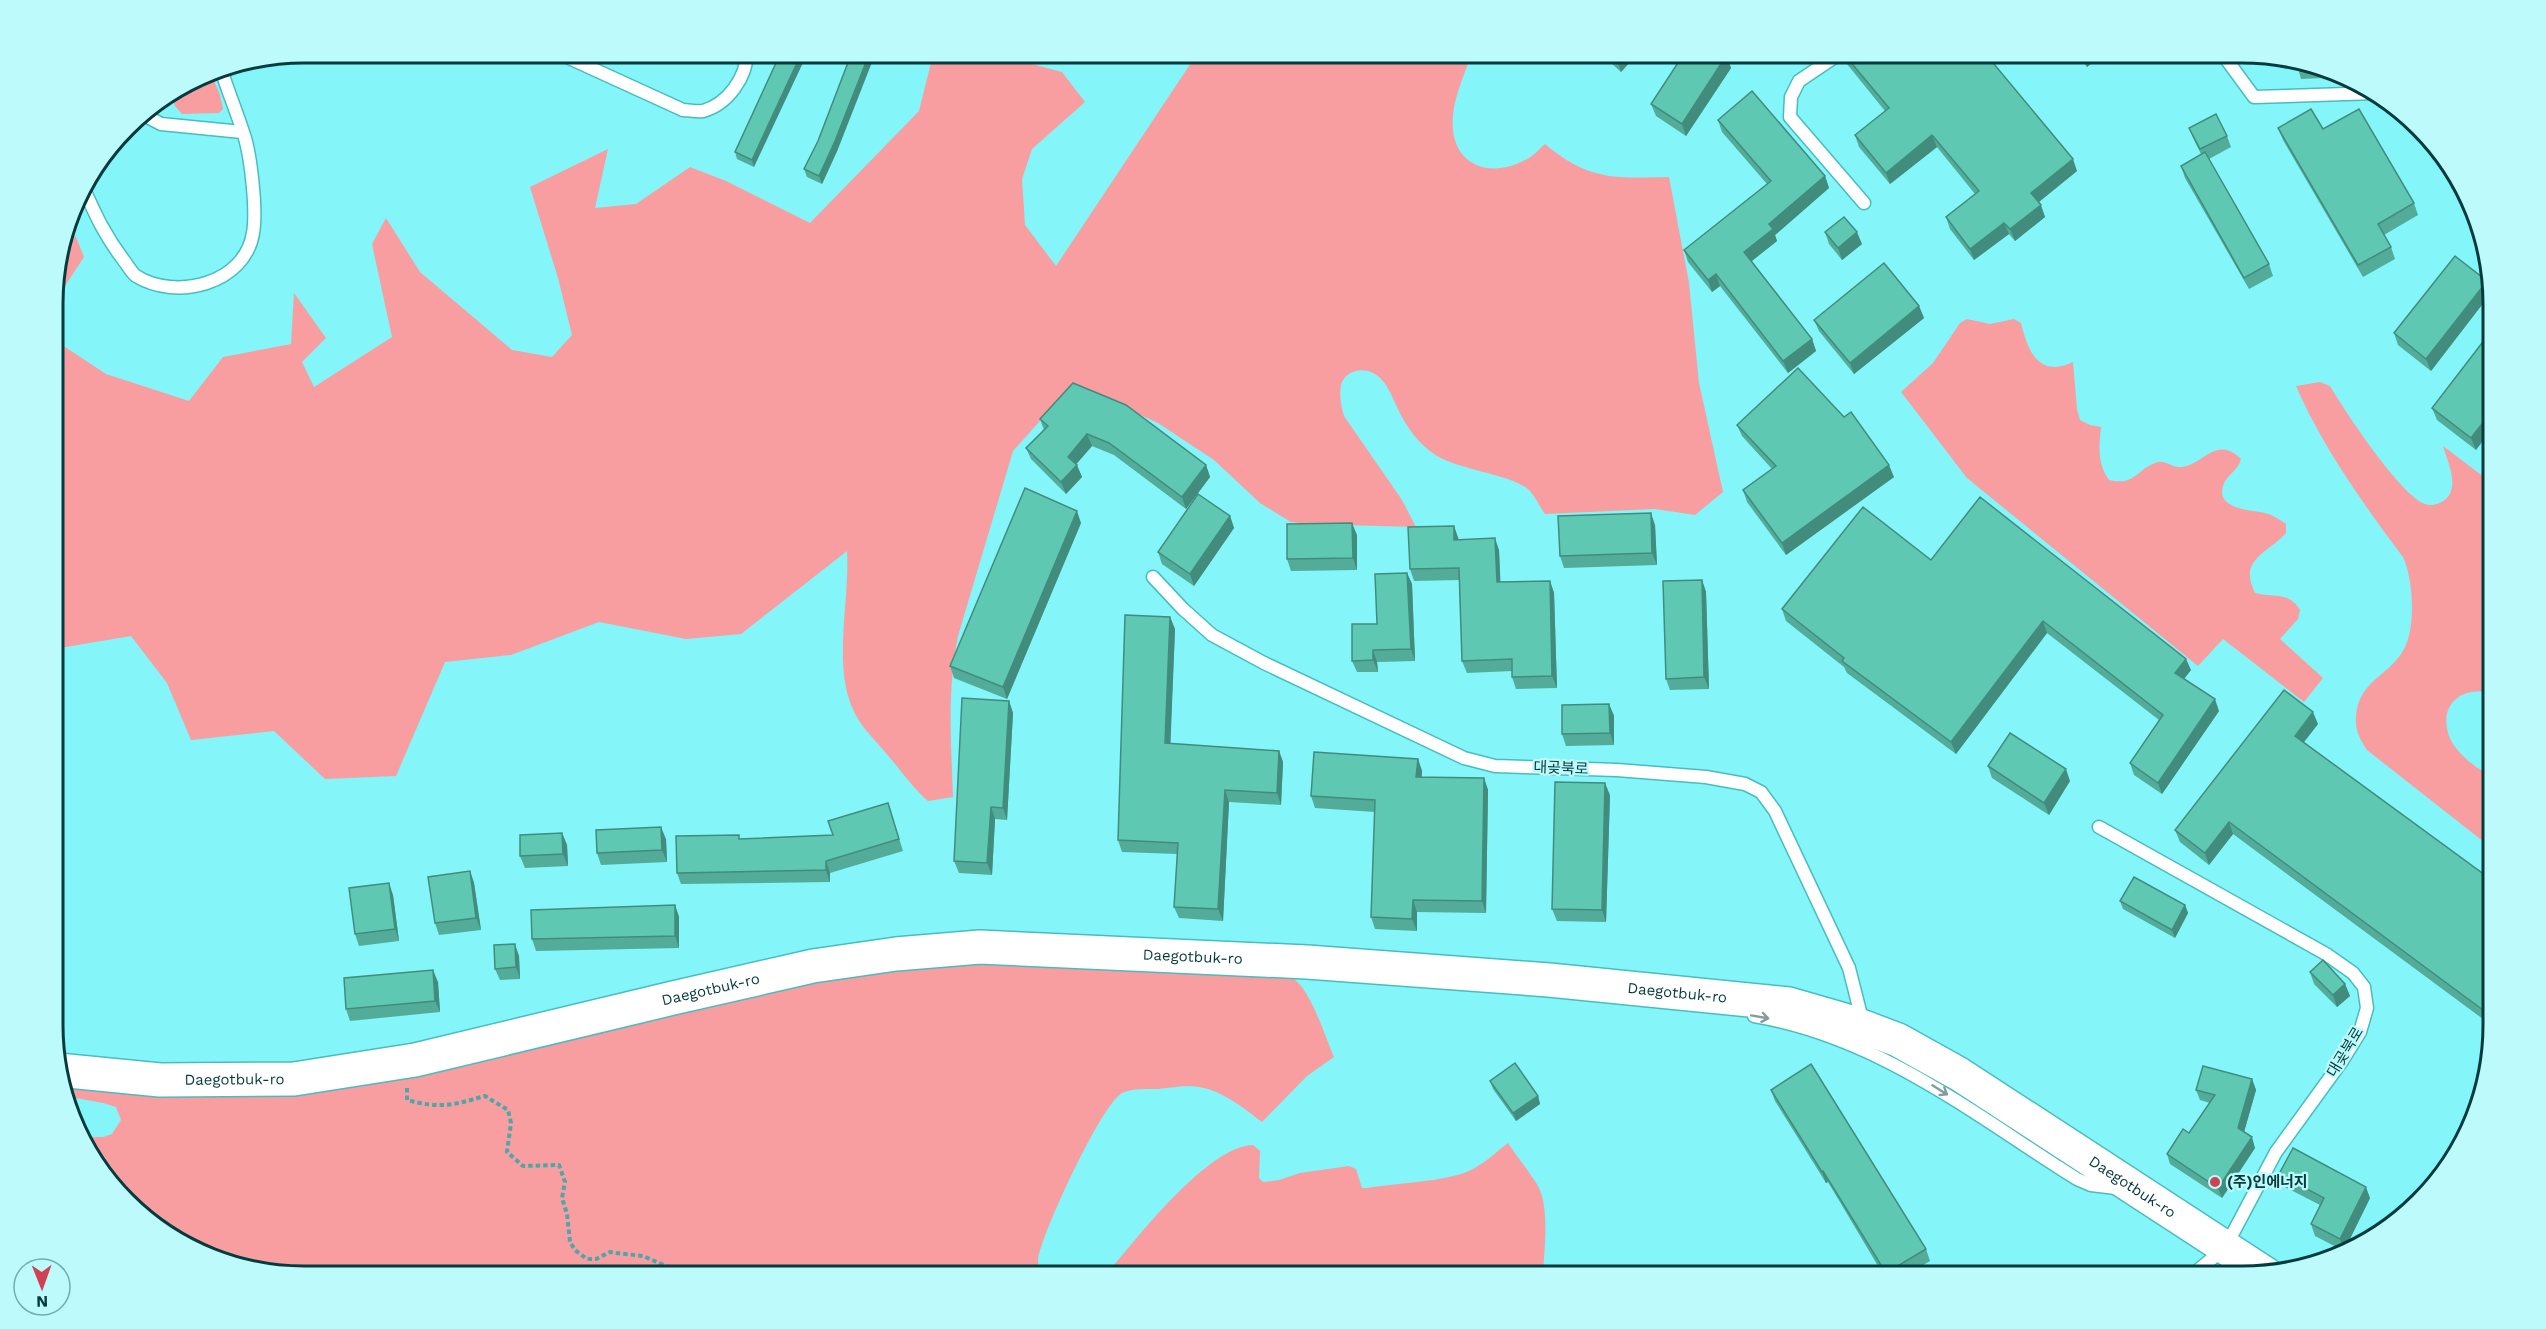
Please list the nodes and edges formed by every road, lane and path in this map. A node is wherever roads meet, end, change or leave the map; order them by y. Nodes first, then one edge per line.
1 (580, 63) edge
2 (747, 63) edge
3 (1826, 63) edge
4 (2229, 63) edge
5 (224, 77) edge
6 (2360, 94) edge
7 (151, 118) edge
8 (242, 132) junction
9 (88, 197) edge
10 (1864, 203) dead end
11 (1153, 577) dead end
12 (2099, 827) dead end
13 (1707, 996) junction
14 (1864, 1027) junction
15 (415, 1060) junction
16 (68, 1071) edge
17 (2131, 1188) junction
18 (2225, 1248) junction
19 (2251, 1265) edge
20 (666, 1266) edge
21 (2203, 1266) edge

1 - 2 lane
3 - 10 lane
4 - 6 lane
5 - 8 lane
7 - 8 lane
8 - 9 lane
11 - 14 lane, 대곶북로
12 - 18 lane, 대곶북로
13 - 14 street, Daegotbuk-ro
13 - 15 street, Daegotbuk-ro
13 -> 17 lane
14 - 17 street, Daegotbuk-ro
15 - 16 street, Daegotbuk-ro
15 - 20 path
17 - 18 street, Daegotbuk-ro
18 - 19 street, Daegotbuk-ro
18 - 21 lane, 대곶북로

